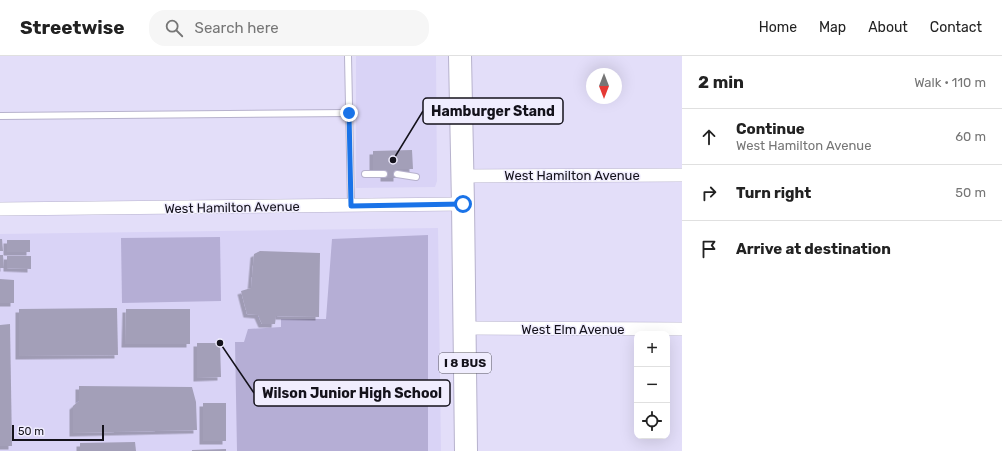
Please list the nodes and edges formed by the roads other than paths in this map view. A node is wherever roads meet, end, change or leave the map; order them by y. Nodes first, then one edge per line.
1 (348, 56) edge
2 (460, 56) edge
3 (349, 113) junction
4 (0, 116) edge
5 (365, 174) dead end
6 (384, 174) dead end
7 (397, 174) dead end
8 (682, 175) edge
9 (416, 176) dead end
10 (462, 176) junction
11 (463, 204) junction
12 (351, 206) junction
13 (0, 209) edge
14 (465, 328) junction
15 (682, 329) edge
16 (466, 451) edge

1 - 3 lane
2 - 10 highway, I 8 BUS
3 - 4 lane
3 - 12 lane
5 - 6 lane
7 - 9 lane
8 - 10 street, West Hamilton Avenue
10 - 11 highway, I 8 BUS
11 - 12 street, West Hamilton Avenue
11 - 14 highway, I 8 BUS
12 - 13 street, West Hamilton Avenue
14 - 15 street, West Elm Avenue
14 - 16 highway, I 8 BUS

